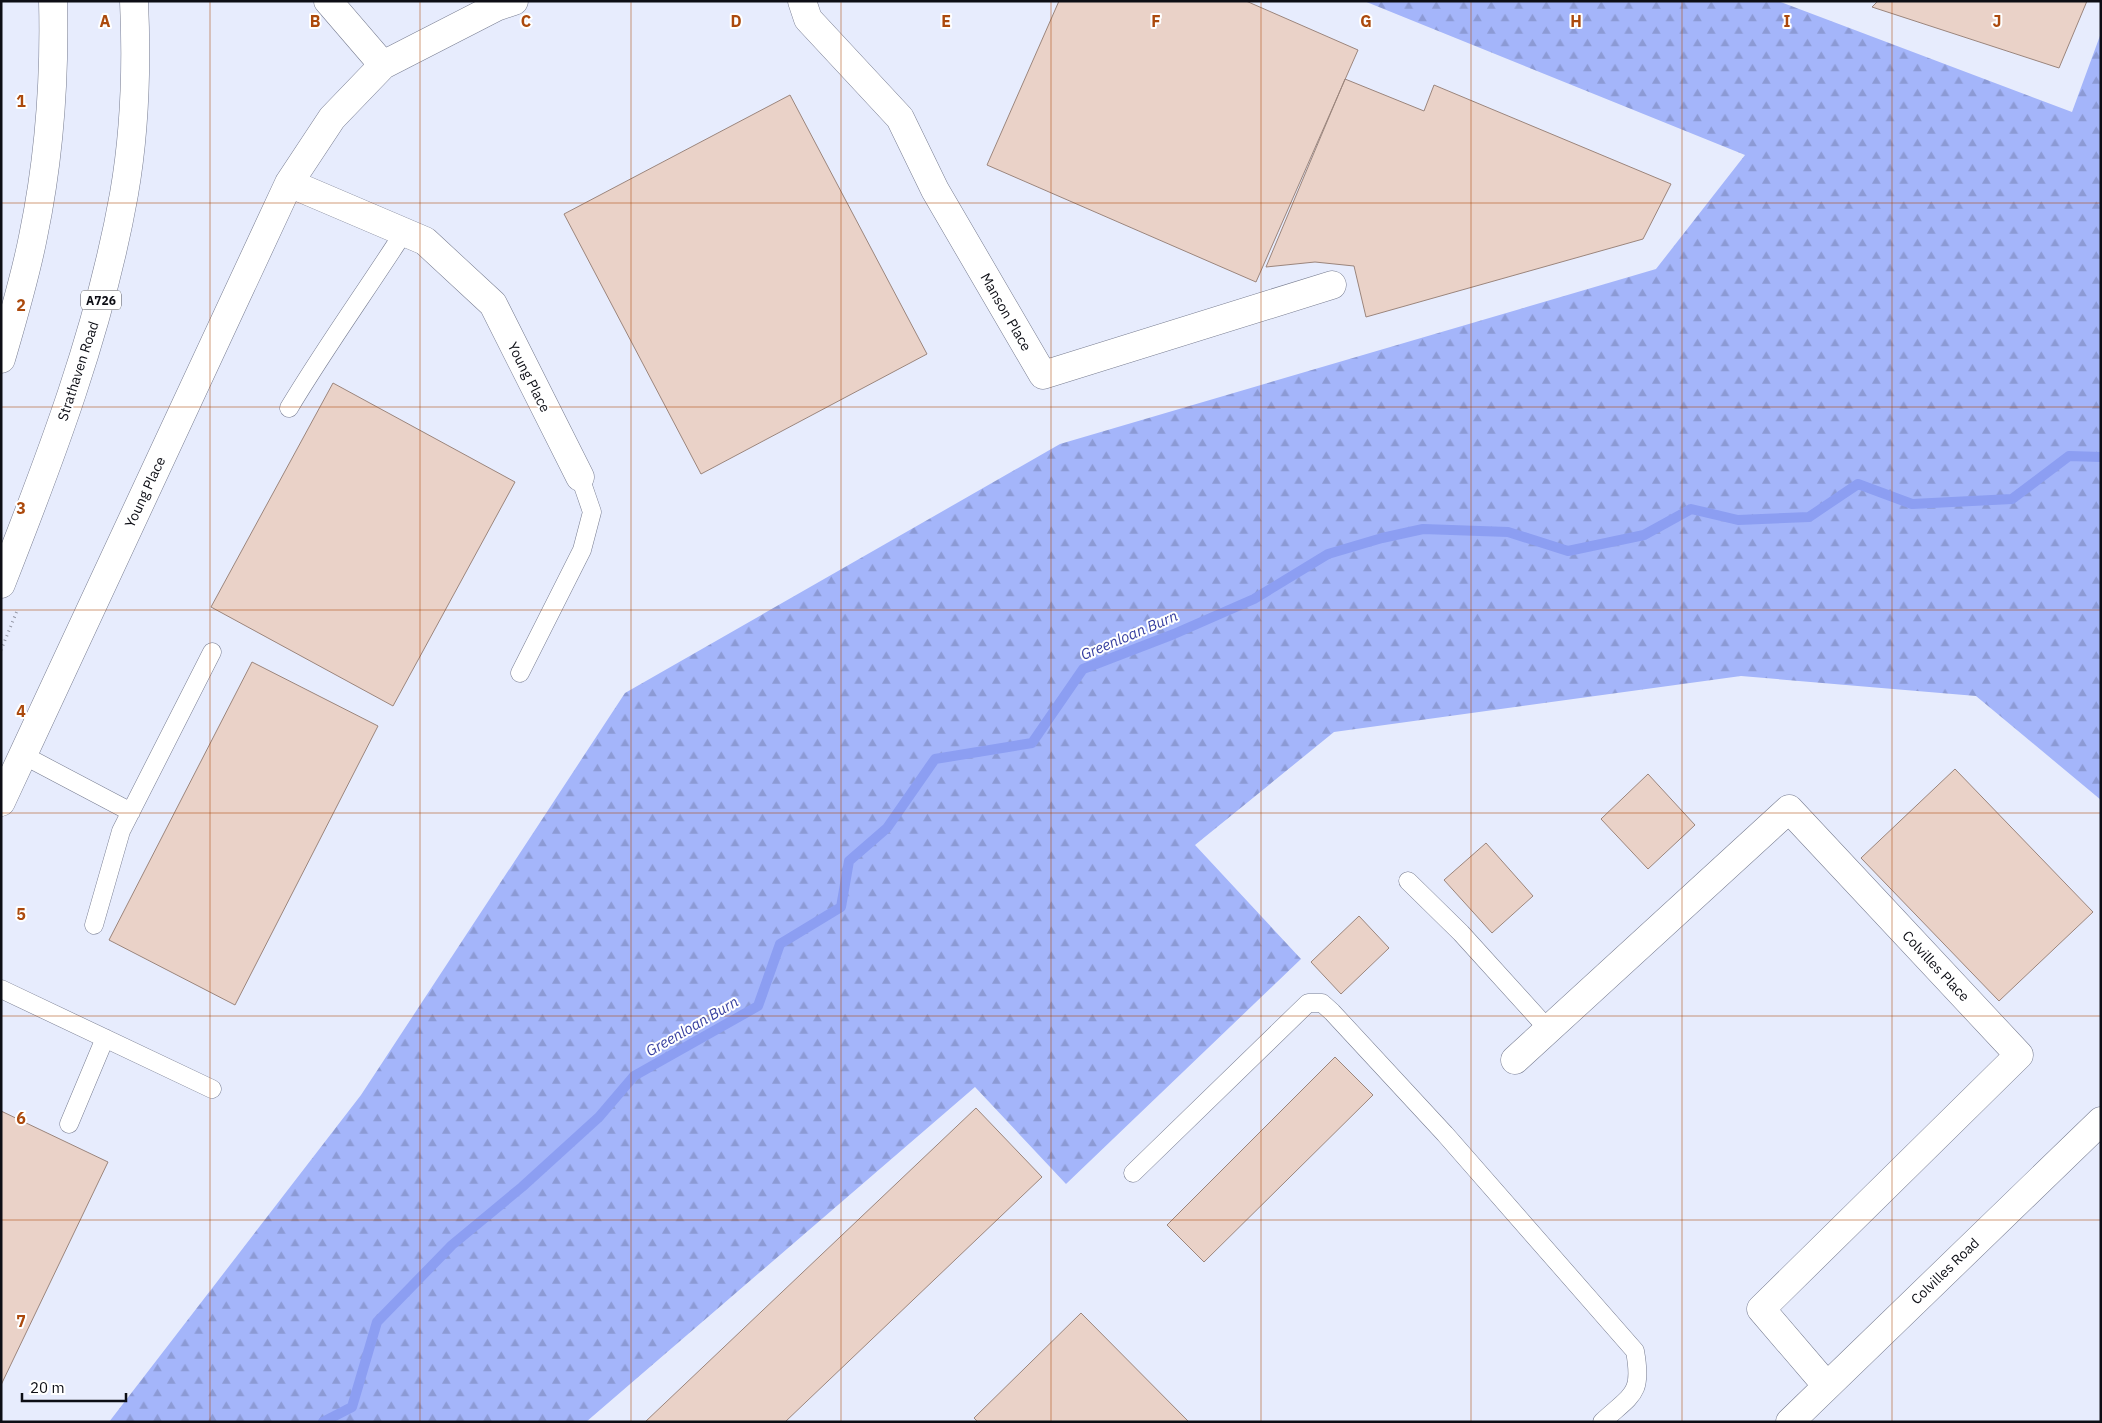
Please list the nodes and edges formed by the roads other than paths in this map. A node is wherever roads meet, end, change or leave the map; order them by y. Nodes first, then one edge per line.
1 (53, 1) edge
2 (134, 1) edge
3 (328, 1) edge
4 (514, 1) edge
5 (802, 1) edge
6 (383, 65) junction
7 (290, 183) junction
8 (404, 232) junction
9 (1332, 284) dead end
10 (1, 359) edge
11 (289, 408) dead end
12 (580, 477) joint
13 (1, 584) edge
14 (212, 652) dead end
15 (520, 673) dead end
16 (23, 755) junction
17 (1, 802) edge
18 (131, 812) junction
19 (1408, 880) dead end
20 (94, 925) dead end
21 (1, 989) edge
22 (1548, 1030) junction
23 (105, 1038) junction
24 (1515, 1060) dead end
25 (212, 1089) dead end
26 (2101, 1121) edge
27 (68, 1124) dead end
28 (1134, 1173) dead end
29 (1828, 1386) junction
30 (1602, 1422) edge
31 (1790, 1422) edge

1 - 10 street
2 - 13 street, Strathaven Road / A726
3 - 6 street
4 - 6 street, Young Place
5 - 9 street, Manson Place
6 - 7 street, Young Place
7 - 8 street, Young Place
7 - 16 street, Young Place
8 - 11 lane
8 - 12 street, Young Place
12 - 15 lane
14 - 18 lane
16 - 17 street, Young Place
16 - 18 lane
18 - 20 lane
19 - 22 lane
21 - 23 lane
22 - 24 street, Colvilles Place
22 - 29 street, Colvilles Place
23 - 25 lane
23 - 27 lane
26 - 29 street, Colvilles Road
28 - 30 lane
29 - 31 street, Colvilles Road

